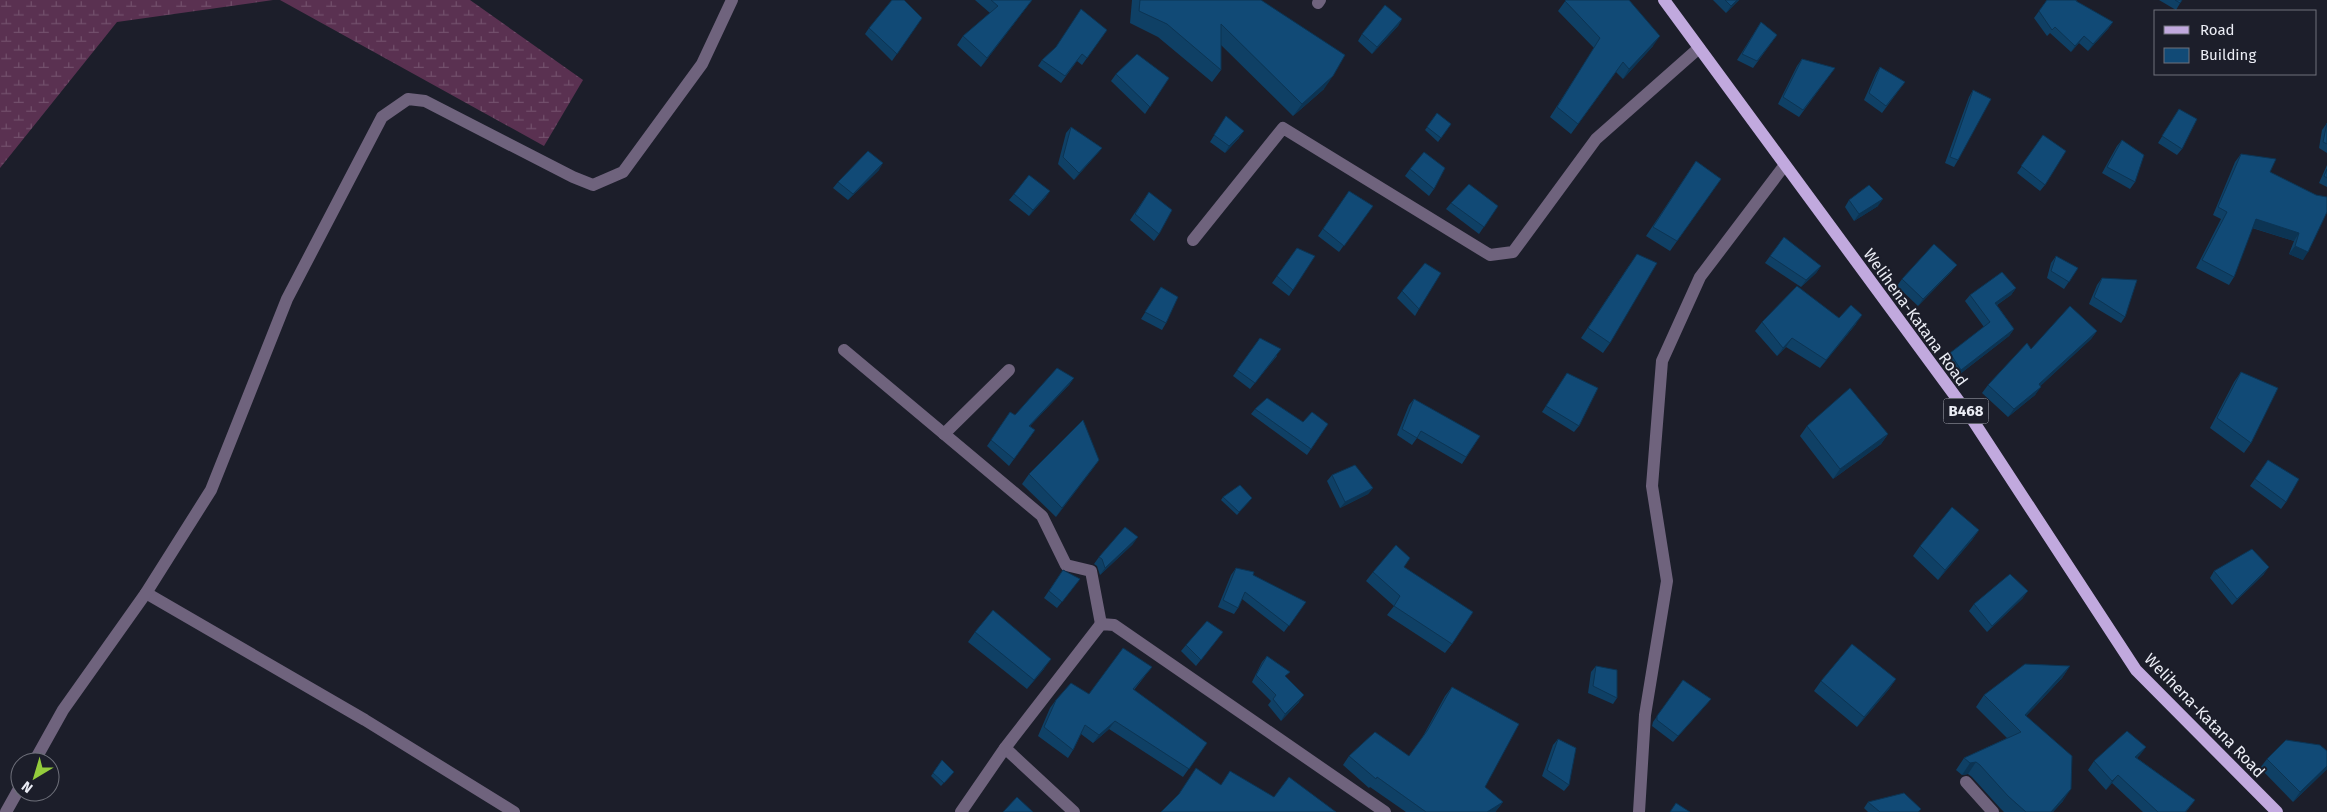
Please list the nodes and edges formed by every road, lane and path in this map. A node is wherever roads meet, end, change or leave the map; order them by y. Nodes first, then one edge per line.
1 (732, 0) edge
2 (1664, 0) edge
3 (1699, 48) junction
4 (1784, 166) junction
5 (1193, 240) dead end
6 (844, 350) dead end
7 (1009, 370) dead end
8 (944, 434) junction
9 (146, 593) junction
10 (1100, 624) junction
11 (1005, 748) junction
12 (40, 752) edge
13 (1966, 782) dead end
14 (514, 812) edge
15 (961, 812) edge
16 (1074, 812) edge
17 (1384, 812) edge
18 (1639, 812) edge
19 (1993, 812) edge
20 (2277, 812) edge

1 - 9 street
2 - 3 main road, Welihena-Katana Road / B468
3 - 4 main road, Welihena-Katana Road / B468
3 - 5 street
4 - 18 street
4 - 20 main road, Welihena-Katana Road / B468
6 - 8 street
7 - 8 street
8 - 10 street
9 - 12 street
9 - 14 street
10 - 11 street
10 - 17 street
11 - 15 street
11 - 16 street
13 - 19 street

